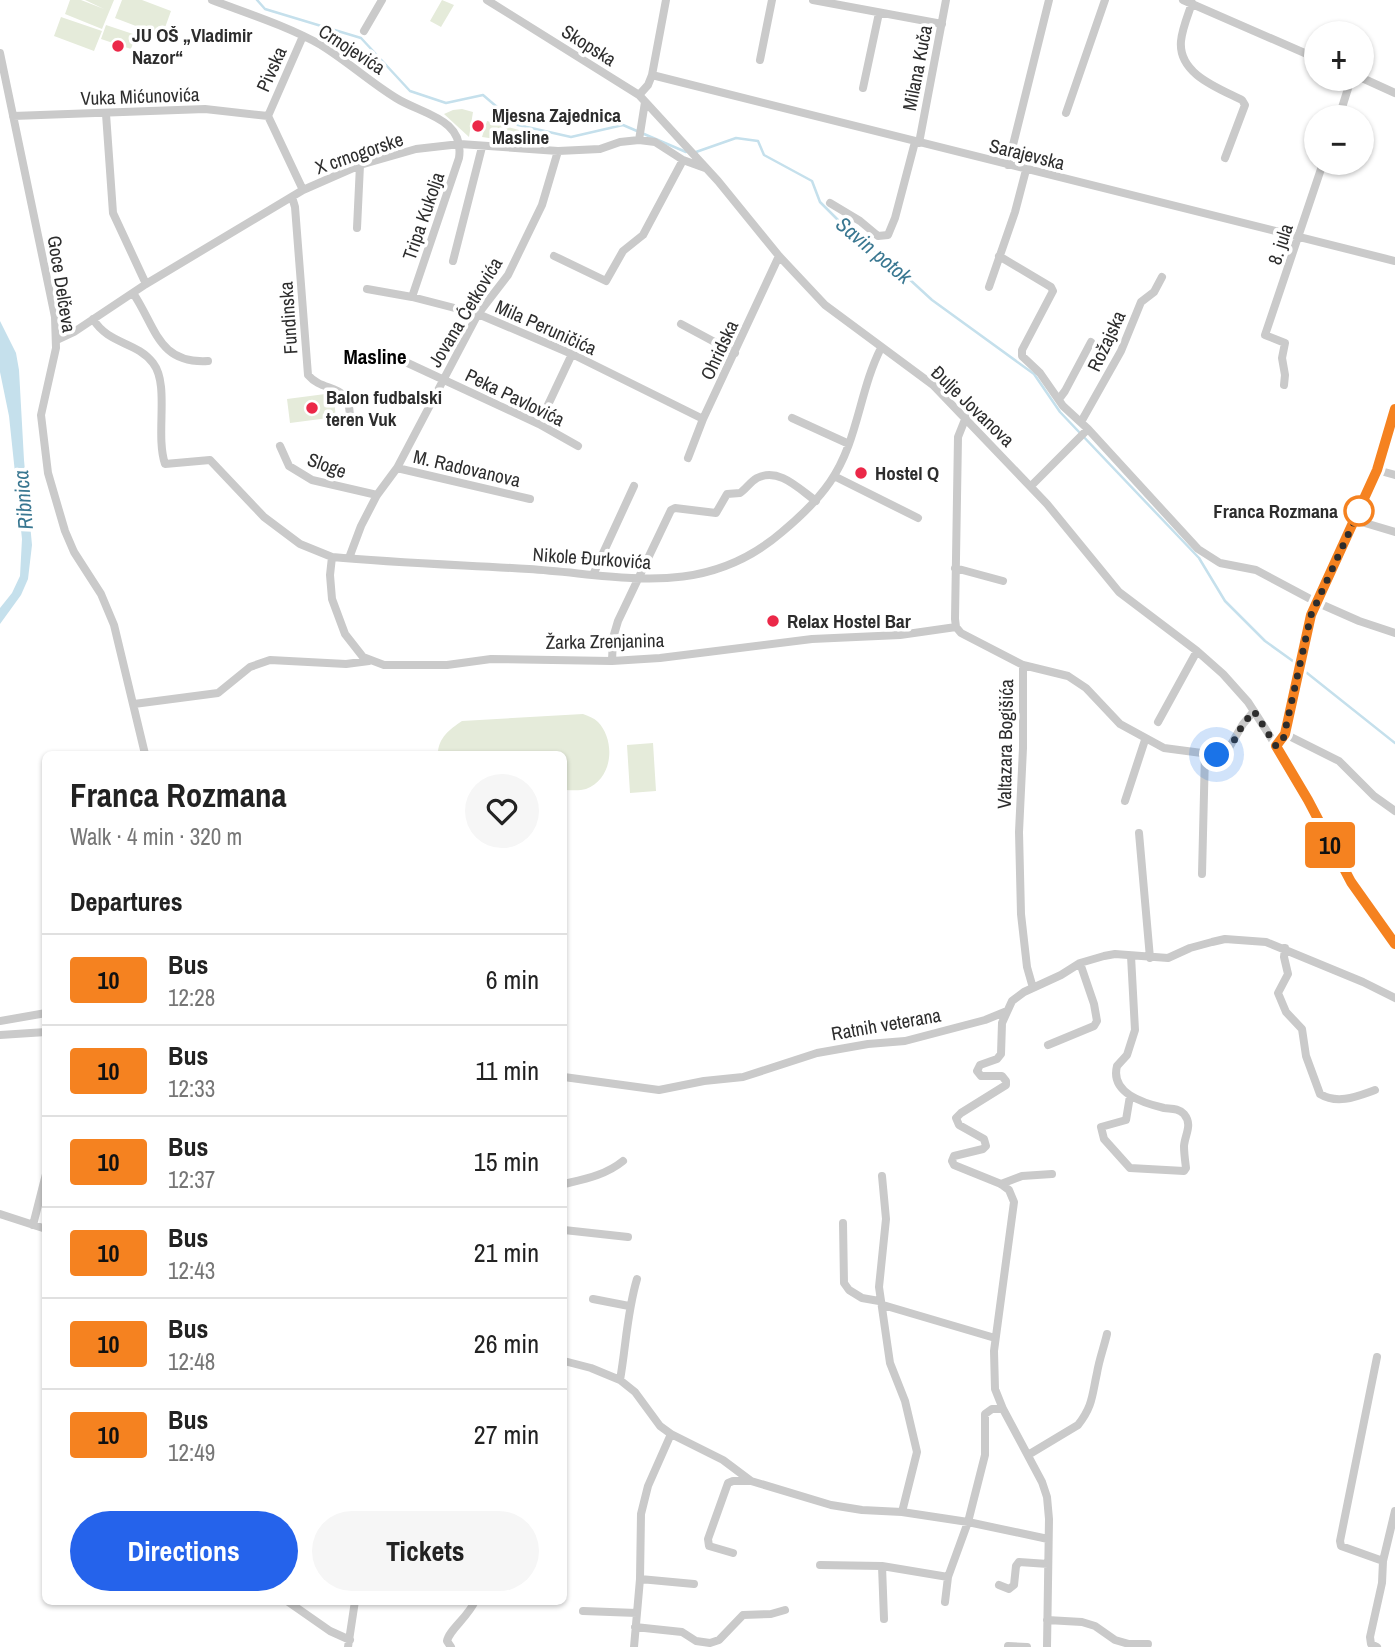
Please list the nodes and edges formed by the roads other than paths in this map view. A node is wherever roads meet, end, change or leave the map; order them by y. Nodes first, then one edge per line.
1 (212, 0) edge
2 (382, 0) edge
3 (487, 0) edge
4 (666, 0) edge
5 (772, 0) edge
6 (813, 0) edge
7 (946, 0) edge
8 (1049, 0) edge
9 (1105, 0) edge
10 (1183, 0) edge
11 (1192, 3) junction
12 (879, 13) junction
13 (942, 24) junction
14 (364, 31) dead end
15 (303, 36) junction
16 (0, 53) edge
17 (1304, 53) edge
18 (760, 60) dead end
19 (652, 75) junction
20 (1374, 83) edge
21 (863, 88) dead end
22 (1395, 93) edge
23 (642, 99) junction
24 (1066, 113) dead end
25 (106, 114) junction
26 (13, 116) junction
27 (268, 116) junction
28 (640, 137) junction
29 (917, 142) junction
30 (460, 144) junction
31 (482, 147) junction
32 (558, 151) junction
33 (1225, 158) dead end
34 (683, 160) junction
35 (360, 165) junction
36 (1008, 165) junction
37 (706, 169) junction
38 (1026, 170) junction
39 (1319, 175) edge
40 (303, 190) junction
41 (292, 197) junction
42 (830, 204) dead end
43 (357, 228) dead end
44 (1298, 238) junction
45 (554, 256) dead end
46 (779, 256) junction
47 (999, 256) junction
48 (1395, 260) edge
49 (453, 261) dead end
50 (1162, 276) dead end
51 (146, 284) junction
52 (989, 287) dead end
53 (366, 289) dead end
54 (133, 293) junction
55 (412, 297) junction
56 (478, 314) junction
57 (93, 319) junction
58 (681, 324) dead end
59 (57, 340) junction
60 (1091, 342) dead end
61 (881, 348) junction
62 (735, 353) junction
63 (572, 354) junction
64 (399, 359) dead end
65 (208, 361) dead end
66 (442, 379) junction
67 (1283, 385) dead end
68 (1059, 399) junction
69 (1395, 408) edge
70 (350, 415) dead end
71 (966, 417) junction
72 (792, 418) dead end
73 (704, 419) junction
74 (1081, 422) junction
75 (539, 424) junction
76 (1084, 433) junction
77 (849, 444) junction
78 (280, 446) dead end
79 (578, 446) dead end
80 (688, 458) dead end
81 (397, 468) junction
82 (1377, 470) junction
83 (1395, 475) edge
84 (834, 476) junction
85 (634, 486) dead end
86 (1031, 486) junction
87 (377, 495) junction
88 (530, 499) dead end
89 (816, 500) junction
90 (918, 518) dead end
91 (1355, 520) junction
92 (1395, 532) edge
93 (332, 557) junction
94 (349, 558) junction
95 (955, 568) junction
96 (593, 575) junction
97 (636, 579) junction
98 (1003, 581) dead end
99 (1316, 602) junction
100 (956, 627) junction
101 (1395, 633) edge
102 (1197, 651) junction
103 (612, 660) junction
104 (369, 661) junction
105 (1023, 665) junction
106 (134, 704) junction
107 (1254, 711) junction
108 (1158, 722) dead end
109 (1285, 734) junction
110 (1145, 740) junction
111 (1276, 746) junction
112 (144, 751) edge
113 (1205, 753) junction
114 (1125, 801) dead end
115 (1395, 811) edge
116 (1139, 832) dead end
117 (1202, 874) dead end
118 (1395, 944) edge
119 (1285, 948) junction
120 (1131, 956) junction
121 (1150, 958) junction
122 (1080, 963) junction
123 (1032, 988) junction
124 (1395, 998) edge
125 (1007, 1011) junction
126 (42, 1014) edge
127 (0, 1021) edge
128 (42, 1032) edge
129 (0, 1035) edge
130 (1048, 1045) dead end
131 (567, 1077) edge
132 (1375, 1090) dead end
133 (1130, 1096) junction
134 (623, 1161) dead end
135 (1052, 1174) dead end
136 (882, 1176) dead end
137 (567, 1183) edge
138 (1001, 1184) junction
139 (42, 1190) edge
140 (0, 1214) edge
141 (843, 1223) dead end
142 (33, 1225) junction
143 (42, 1228) edge
144 (567, 1230) edge
145 (628, 1237) dead end
146 (637, 1279) dead end
147 (593, 1299) dead end
148 (883, 1305) junction
149 (629, 1306) junction
150 (1107, 1334) dead end
151 (995, 1338) junction
152 (1377, 1357) dead end
153 (567, 1362) edge
154 (620, 1380) junction
155 (1003, 1409) junction
156 (671, 1434) junction
157 (1028, 1455) junction
158 (751, 1481) junction
159 (902, 1511) junction
160 (1395, 1511) edge
161 (968, 1522) junction
162 (1048, 1539) junction
163 (733, 1553) dead end
164 (1382, 1561) junction
165 (1048, 1564) junction
166 (820, 1565) dead end
167 (882, 1566) junction
168 (948, 1577) junction
169 (640, 1579) junction
170 (694, 1584) dead end
171 (999, 1586) dead end
172 (945, 1602) dead end
173 (293, 1605) edge
174 (354, 1605) edge
175 (473, 1605) edge
176 (785, 1610) dead end
177 (583, 1611) dead end
178 (637, 1613) junction
179 (884, 1619) dead end
180 (1048, 1620) junction
181 (635, 1627) junction
182 (349, 1643) edge
183 (1148, 1644) dead end
184 (702, 1645) edge
185 (1008, 1646) edge
186 (451, 1647) edge
187 (634, 1647) edge
188 (1027, 1647) edge
189 (1047, 1647) edge
190 (1377, 1647) edge

1 - 15 street, Crnojevića
2 - 14 street
3 - 23 street, Skopska
4 - 19 street
5 - 18 street
6 - 12 street
7 - 13 street, Milana Kuča
8 - 36 street
9 - 24 street
10 - 11 street
11 - 17 street
11 - 33 street
12 - 13 street
12 - 21 street
13 - 29 street, Milana Kuča
15 - 27 street, Pivska
15 - 30 street, Crnojevića
16 - 26 street, Goce Delčeva
19 - 23 street
19 - 29 street, Sarajevska
20 - 22 street
23 - 28 street
23 - 37 street, Đulje Jovanova
25 - 26 street, Vuka Mićunovića
25 - 27 street, Vuka Mićunovića
25 - 51 street
26 - 59 street, Goce Delčeva
27 - 40 street, Pivska
28 - 32 street, X crnogorske
28 - 34 street
29 - 36 street, Sarajevska
29 - 42 street, Milana Kuča
30 - 31 street, X crnogorske
30 - 35 street, X crnogorske
30 - 55 street, Tripa Kukolja
31 - 32 street, X crnogorske
31 - 49 street
32 - 56 street, Jovana Ćetkovića
34 - 37 street
34 - 45 street
35 - 40 street, X crnogorske
35 - 43 street
36 - 38 street, Sarajevska
37 - 46 street, Đulje Jovanova
38 - 44 street, Sarajevska
38 - 47 street
39 - 44 street, 8. jula
40 - 41 street, X crnogorske
41 - 51 street, X crnogorske
41 - 70 street, Fundinska
44 - 48 street, Sarajevska
44 - 67 street, 8. jula
46 - 61 street, Đulje Jovanova
46 - 62 street, Ohridska
47 - 52 street
47 - 68 street
50 - 74 street, Rožajska
51 - 54 street, X crnogorske
53 - 55 street, Mila Peruničića
54 - 57 street, X crnogorske
54 - 65 street
55 - 56 street, Mila Peruničića
56 - 63 street, Mila Peruničića
56 - 66 street, Jovana Ćetkovića
57 - 59 street, X crnogorske
57 - 93 street, Nikole Đurkovića
58 - 62 street
59 - 106 street, Goce Delčeva
60 - 68 street
61 - 71 street, Đulje Jovanova
61 - 77 street, Nikole Đurkovića
62 - 73 street, Ohridska
63 - 73 street, Mila Peruničića
63 - 75 street
64 - 66 street, Peka Pavlovića
66 - 75 street, Peka Pavlovića
66 - 81 street, Jovana Ćetkovića
68 - 74 street
69 - 82 street
71 - 86 street, Đulje Jovanova
71 - 95 street
72 - 77 street
73 - 80 street, Ohridska
74 - 76 street
75 - 79 street, Peka Pavlovića
76 - 86 street
76 - 99 street
77 - 84 street, Nikole Đurkovića
78 - 87 street, Sloge
81 - 87 street, Jovana Ćetkovića
81 - 88 street, M. Radovanova
82 - 83 street
82 - 91 street
84 - 89 street, Nikole Đurkovića
84 - 90 street
85 - 96 street
86 - 102 street, Đulje Jovanova
87 - 94 street, Jovana Ćetkovića
89 - 97 street, Nikole Đurkovića
89 - 97 street
91 - 92 street
91 - 99 street
93 - 94 street, Nikole Đurkovića
93 - 104 street
94 - 96 street, Nikole Đurkovića
95 - 98 street
95 - 100 street
96 - 97 street, Nikole Đurkovića
97 - 103 street
99 - 101 street
99 - 109 street
100 - 103 street, Žarka Zrenjanina
100 - 105 street, Valtazara Bogišića
102 - 107 street, Đulje Jovanova
102 - 108 street
103 - 104 street, Žarka Zrenjanina
104 - 106 street, Žarka Zrenjanina
105 - 110 street
105 - 123 street, Valtazara Bogišića
106 - 112 street, Goce Delčeva
107 - 111 street, Đulje Jovanova
107 - 113 street
109 - 111 street
109 - 115 street
110 - 113 street
110 - 114 street
111 - 118 street, Đulje Jovanova
113 - 117 street
116 - 121 street
119 - 121 street, Ratnih veterana
119 - 124 street, Ratnih veterana
119 - 132 street
120 - 121 street, Ratnih veterana
120 - 122 street, Ratnih veterana
120 - 133 street
122 - 123 street, Ratnih veterana
122 - 130 street
123 - 125 street, Ratnih veterana
125 - 131 street, Ratnih veterana
125 - 138 street
126 - 127 street
128 - 129 street
133 - 133 street
134 - 137 street
135 - 138 street
136 - 148 street
138 - 151 street
139 - 142 street
140 - 142 street
141 - 148 street
142 - 143 street
144 - 145 street
146 - 149 street
147 - 149 street
148 - 151 street
148 - 159 street
149 - 154 street
150 - 157 street
151 - 155 street
152 - 164 street
153 - 154 street
154 - 156 street
155 - 157 street
155 - 161 street
156 - 158 street
156 - 169 street
157 - 162 street
158 - 159 street
158 - 163 street
159 - 161 street
160 - 164 street
161 - 162 street
161 - 168 street
162 - 165 street
164 - 190 street
165 - 171 street
165 - 180 street
166 - 167 street
167 - 168 street
167 - 179 street
168 - 172 street
169 - 170 street
169 - 178 street
173 - 182 street
174 - 182 street
175 - 186 street
176 - 184 street
177 - 178 street
178 - 181 street
180 - 183 street
180 - 189 street
181 - 184 street
181 - 187 street
185 - 188 street

